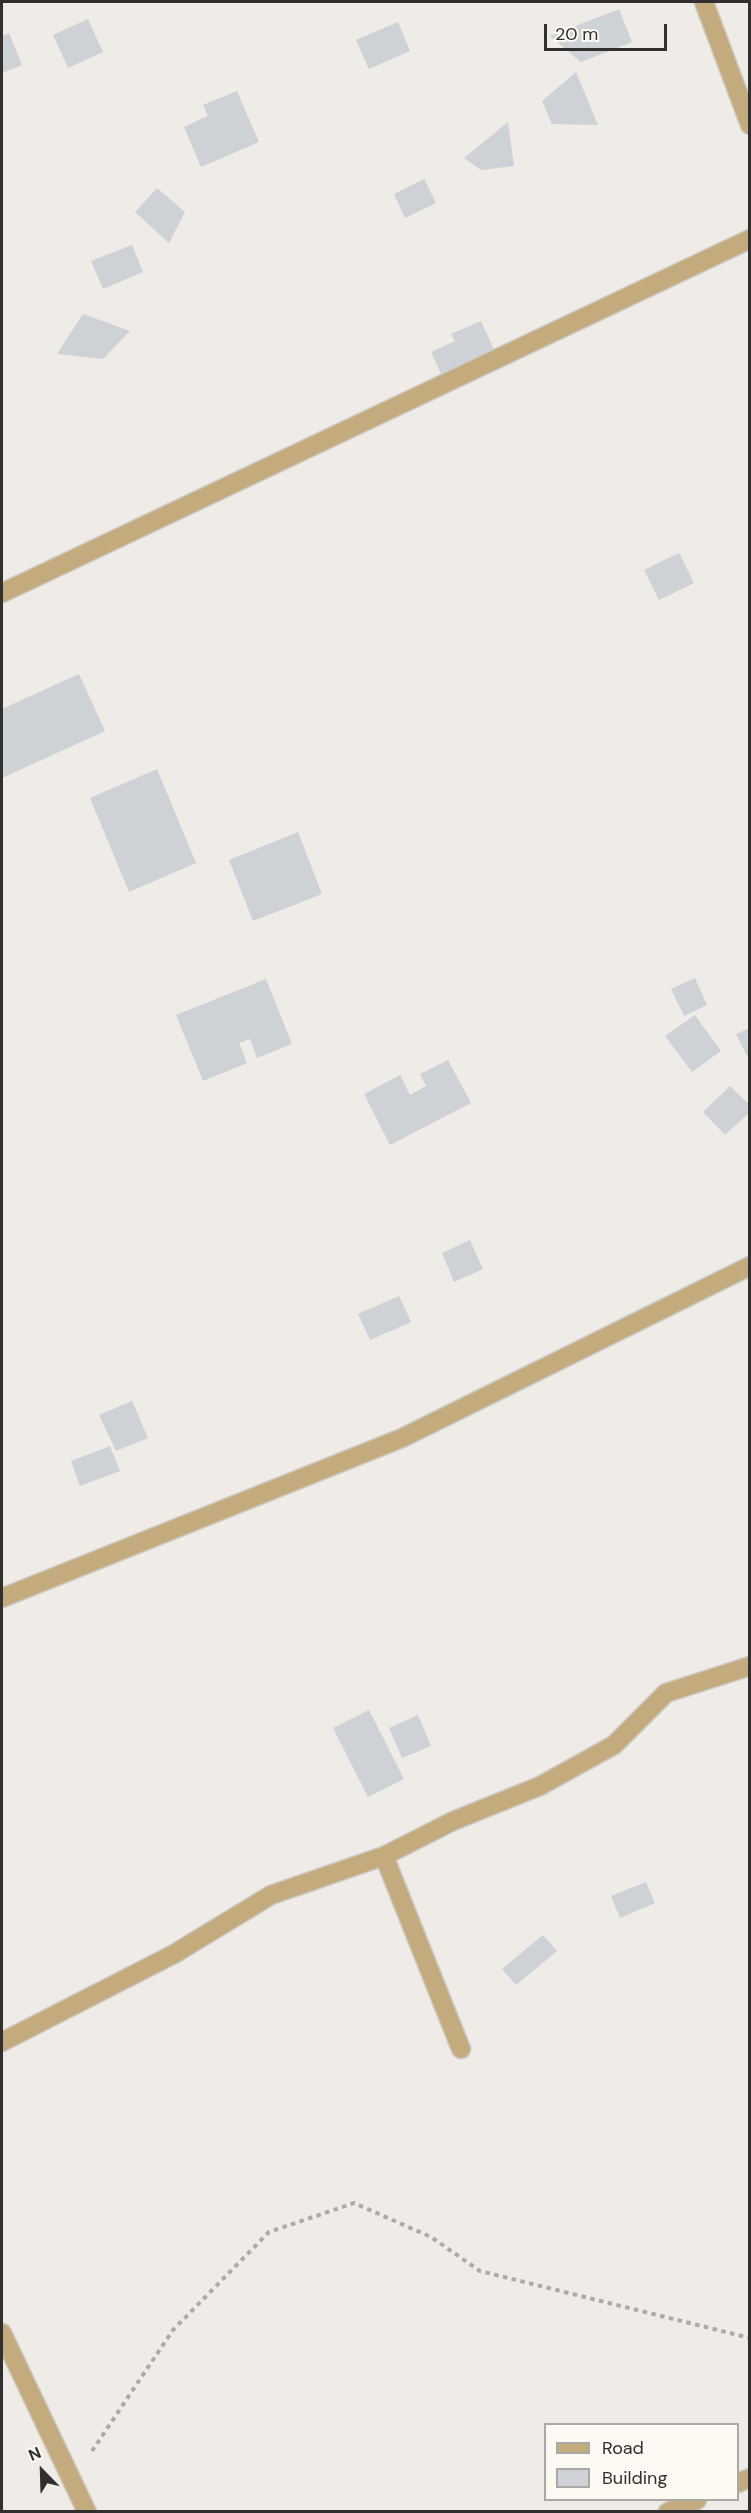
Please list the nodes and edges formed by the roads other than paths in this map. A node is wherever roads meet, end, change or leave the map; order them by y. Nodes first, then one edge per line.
1 (704, 2) edge
2 (750, 125) edge
3 (750, 239) edge
4 (2, 593) edge
5 (750, 1266) edge
6 (2, 1598) edge
7 (750, 1666) edge
8 (384, 1856) junction
9 (2, 2042) edge
10 (461, 2049) dead end
11 (2, 2333) edge
12 (692, 2501) edge
13 (87, 2511) edge
14 (668, 2511) edge

1 - 2 street
3 - 4 street
5 - 6 street
7 - 8 street
8 - 9 street
8 - 10 street
11 - 13 street
12 - 14 street

